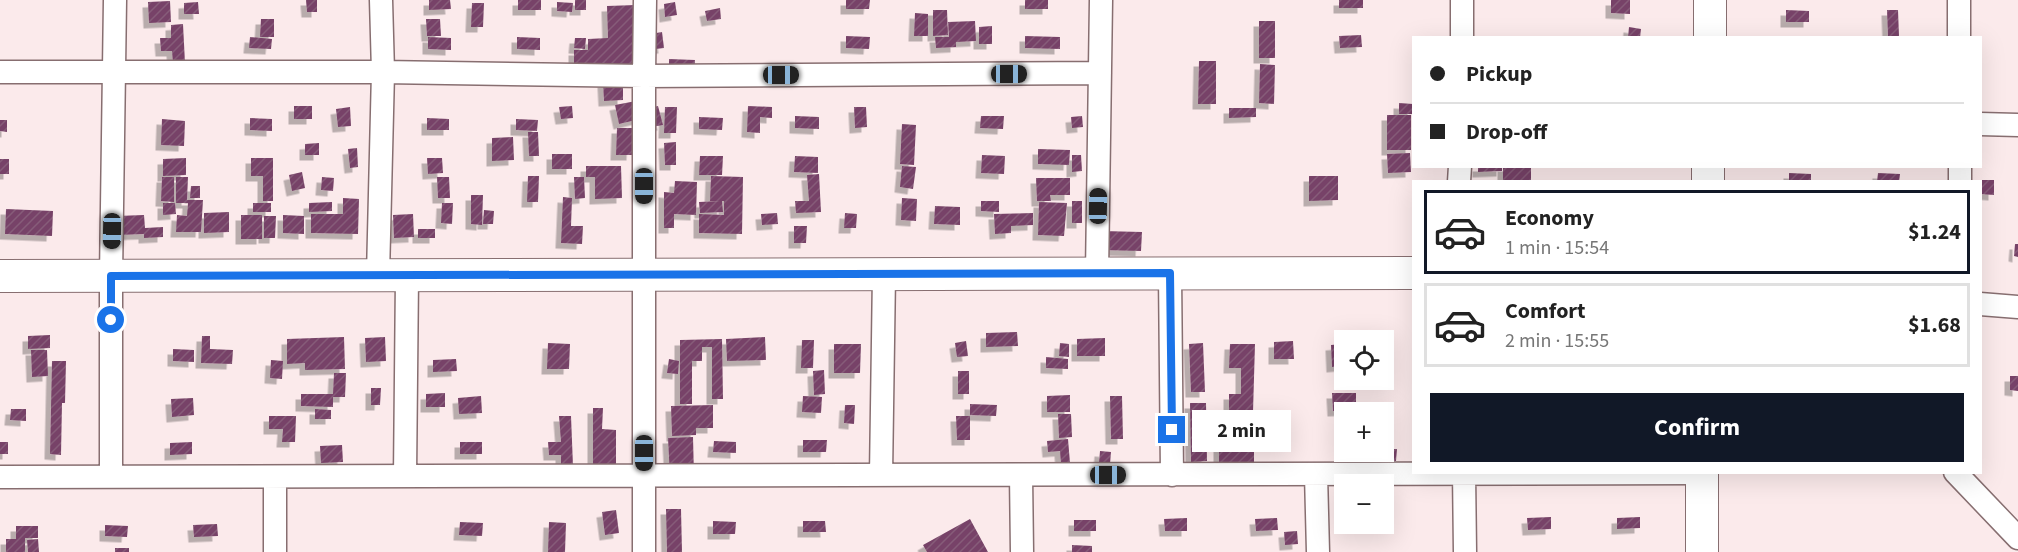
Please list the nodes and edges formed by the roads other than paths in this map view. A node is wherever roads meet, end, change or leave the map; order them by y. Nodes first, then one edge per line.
1 (115, 0) edge
2 (381, 0) edge
3 (645, 0) edge
4 (1101, 0) edge
5 (1462, 0) edge
6 (1710, 0) edge
7 (1959, 0) edge
8 (1462, 36) edge
9 (1710, 36) edge
10 (1959, 36) edge
11 (0, 72) edge
12 (383, 72) junction
13 (115, 73) junction
14 (1100, 73) junction
15 (644, 76) junction
16 (1982, 124) edge
17 (2018, 125) edge
18 (1097, 273) junction
19 (1170, 273) junction
20 (1412, 273) edge
21 (884, 274) junction
22 (643, 275) junction
23 (0, 276) edge
24 (111, 276) junction
25 (393, 276) junction
26 (1982, 304) edge
27 (2018, 307) edge
28 (1412, 473) edge
29 (1316, 474) junction
30 (1464, 474) edge
31 (1702, 474) edge
32 (1957, 474) edge
33 (881, 475) junction
34 (1021, 475) junction
35 (1172, 475) junction
36 (405, 476) junction
37 (644, 476) junction
38 (0, 477) edge
39 (111, 477) junction
40 (275, 477) junction
41 (2018, 538) edge
42 (275, 552) edge
43 (644, 552) edge
44 (1022, 552) edge
45 (1318, 552) edge
46 (1465, 552) edge
47 (1702, 552) edge

1 - 13 street
2 - 12 street
3 - 15 street
4 - 14 street
5 - 8 street
6 - 9 street
7 - 10 street
11 - 13 street
12 - 13 street
12 - 15 street
12 - 25 street
13 - 24 street
14 - 15 street
14 - 18 street
15 - 22 street
16 - 17 street
18 - 19 street
18 - 21 street
19 - 20 street
19 - 35 street
21 - 22 street
21 - 33 street
22 - 25 street
22 - 37 street
23 - 24 street
24 - 25 street
24 - 39 street
25 - 36 street
26 - 27 street
28 - 29 street
29 - 35 street
29 - 45 street
30 - 46 street
31 - 47 street
32 - 41 street
33 - 34 street
33 - 37 street
34 - 35 street
34 - 44 street
36 - 37 street
36 - 40 street
37 - 43 street
38 - 39 street
39 - 40 street
40 - 42 street

